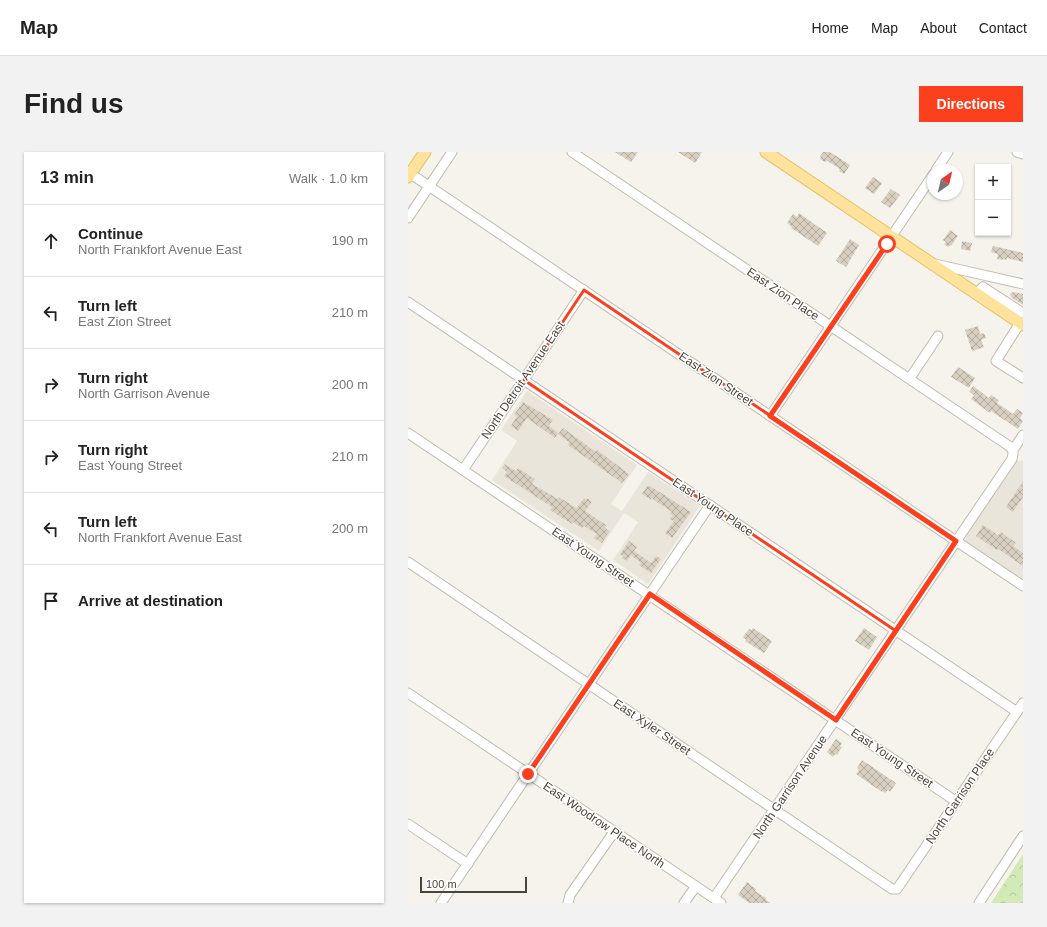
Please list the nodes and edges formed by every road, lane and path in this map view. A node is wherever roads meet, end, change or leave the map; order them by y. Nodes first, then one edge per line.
1 (425, 152) edge
2 (452, 152) edge
3 (572, 152) edge
4 (766, 152) edge
5 (948, 152) edge
6 (1017, 152) edge
7 (1023, 154) edge
8 (940, 164) edge
9 (409, 174) edge
10 (927, 184) edge
11 (429, 187) junction
12 (408, 218) edge
13 (892, 237) junction
14 (931, 263) junction
15 (1023, 284) edge
16 (584, 290) junction
17 (408, 302) edge
18 (1022, 321) edge
19 (830, 326) junction
20 (938, 336) dead end
21 (910, 378) junction
22 (1023, 378) edge
23 (524, 380) junction
24 (770, 416) junction
25 (408, 433) edge
26 (1023, 435) edge
27 (1013, 450) junction
28 (463, 470) junction
29 (710, 505) junction
30 (956, 541) junction
31 (408, 562) edge
32 (1023, 586) edge
33 (650, 594) junction
34 (896, 631) junction
35 (589, 684) junction
36 (408, 693) edge
37 (1023, 704) edge
38 (1016, 714) junction
39 (836, 720) junction
40 (1023, 721) edge
41 (528, 774) junction
42 (956, 802) junction
43 (774, 810) junction
44 (408, 824) edge
45 (614, 832) junction
46 (1023, 836) edge
47 (468, 864) junction
48 (696, 886) junction
49 (897, 889) joint
50 (718, 901) edge
51 (441, 903) edge
52 (568, 903) edge
53 (684, 903) edge
54 (979, 903) edge

1 - 9 main road
2 - 11 street
3 - 19 street, East Zion Place
4 - 13 main road
5 - 8 street
6 - 7 street
9 - 11 street, East Zion Street
10 - 13 street
11 - 12 street
11 - 16 street, East Zion Street
13 - 14 main road
13 - 19 street
14 - 15 street
14 - 18 main road
16 - 23 street, North Detroit Avenue East
16 - 24 street, East Zion Street
17 - 23 street, East Young Place
18 - 22 street
19 - 21 street, East Zion Place
19 - 24 street
20 - 21 street
21 - 27 street, East Zion Place
23 - 28 street, North Detroit Avenue East
23 - 29 street, East Young Place
24 - 30 street, East Zion Street
25 - 28 street, East Young Street
26 - 27 street, North Garrison Avenue
27 - 30 street, North Garrison Avenue
28 - 33 street, East Young Street
29 - 33 street
29 - 34 street, East Young Place
30 - 32 street, East Zion Street
30 - 34 street, North Garrison Avenue
31 - 35 street, East Xyler Street
33 - 35 street
33 - 39 street, East Young Street
34 - 38 street, East Young Place
34 - 39 street, North Garrison Avenue
35 - 41 street
35 - 43 street, East Xyler Street
36 - 41 street, East Woodrow Place North
37 - 38 street, North Garrison Place
38 - 40 street, East Young Place
38 - 42 street, North Garrison Place
39 - 42 street, East Young Street
39 - 43 street, North Garrison Avenue
41 - 45 street, East Woodrow Place North
41 - 47 street
42 - 49 street, North Garrison Place
43 - 49 street, East Xyler Street
43 - 50 street, North Garrison Avenue
44 - 47 street
45 - 48 street, East Woodrow Place North
45 - 52 street
46 - 54 street
47 - 51 street
48 - 50 street, East Woodrow Place North
48 - 53 street

